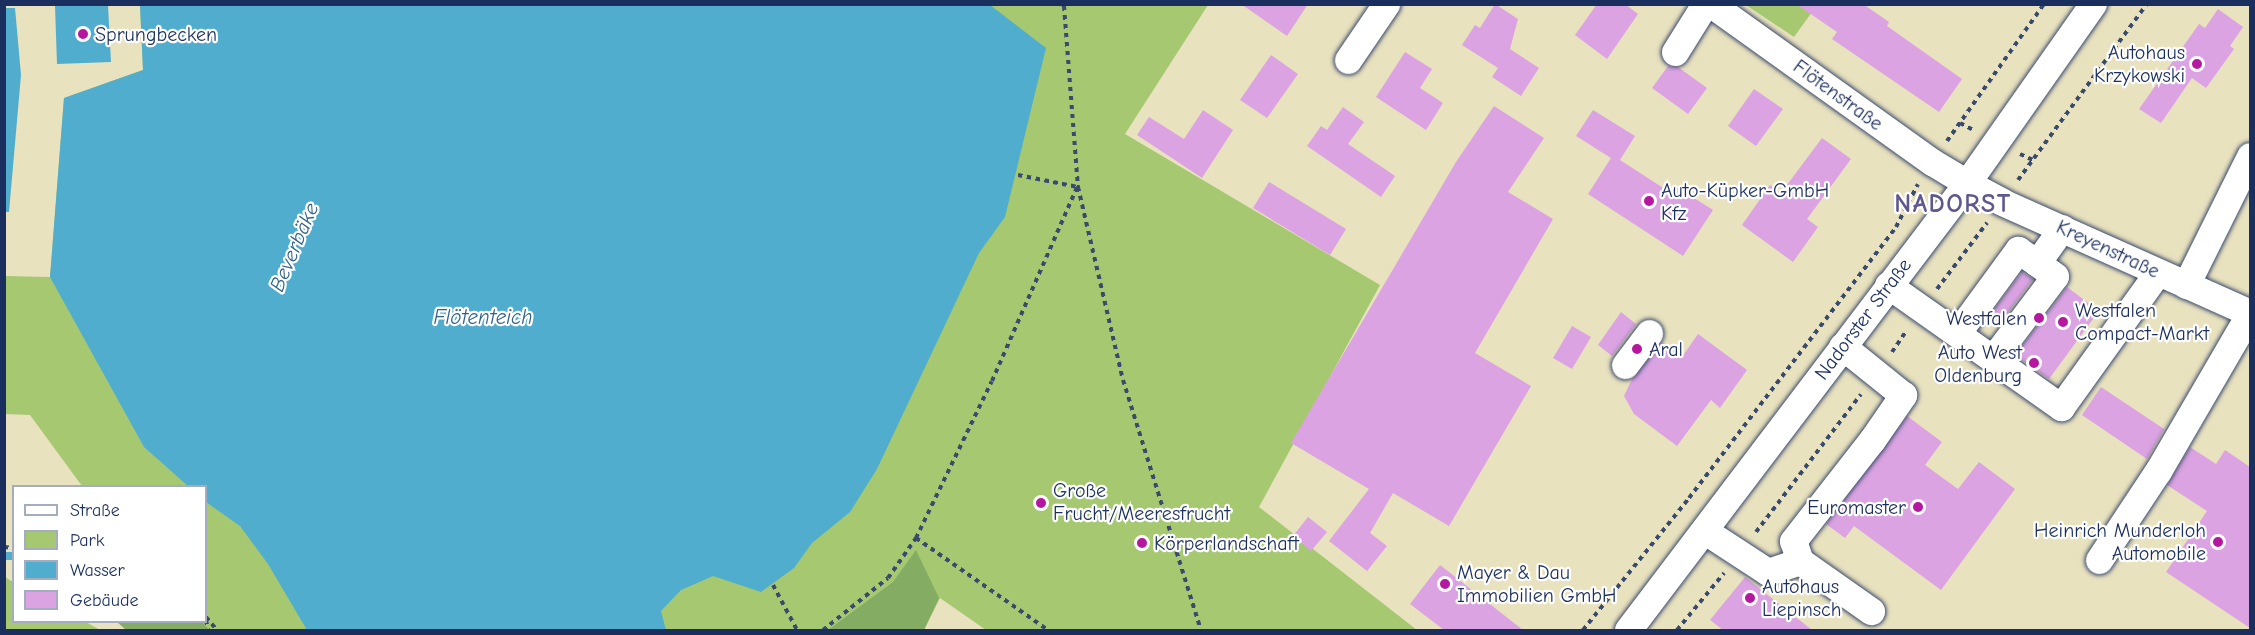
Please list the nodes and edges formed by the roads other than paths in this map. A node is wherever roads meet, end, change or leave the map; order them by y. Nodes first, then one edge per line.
1 (1386, 4) edge
2 (1705, 4) edge
3 (1711, 4) edge
4 (2093, 4) edge
5 (1675, 52) dead end
6 (1348, 60) dead end
7 (2250, 156) edge
8 (1967, 183) junction
9 (2062, 228) junction
10 (2037, 263) junction
11 (2158, 272) junction
12 (1888, 285) junction
13 (2186, 285) junction
14 (2250, 313) edge
15 (1649, 333) dead end
16 (1988, 345) junction
17 (1842, 346) junction
18 (1625, 365) dead end
19 (1705, 531) junction
20 (2099, 560) dead end
21 (1800, 561) junction
22 (1871, 611) dead end
23 (1628, 630) edge

1 - 6 street
2 - 5 street
3 - 8 street, Flötenstraße
4 - 8 street, Nadorster Straße
7 - 13 street
8 - 9 street, Kreyenstraße
8 - 12 street, Nadorster Straße
9 - 10 street
9 - 11 street, Kreyenstraße
10 - 16 street
10 - 16 street
11 - 13 street, Kreyenstraße
11 - 16 street
12 - 16 street
12 - 17 street, Nadorster Straße
13 - 14 street, Kreyenstraße
14 - 20 street
15 - 18 street
17 - 19 street, Nadorster Straße
17 - 21 street
19 - 21 street
19 - 23 street, Nadorster Straße
21 - 22 street

